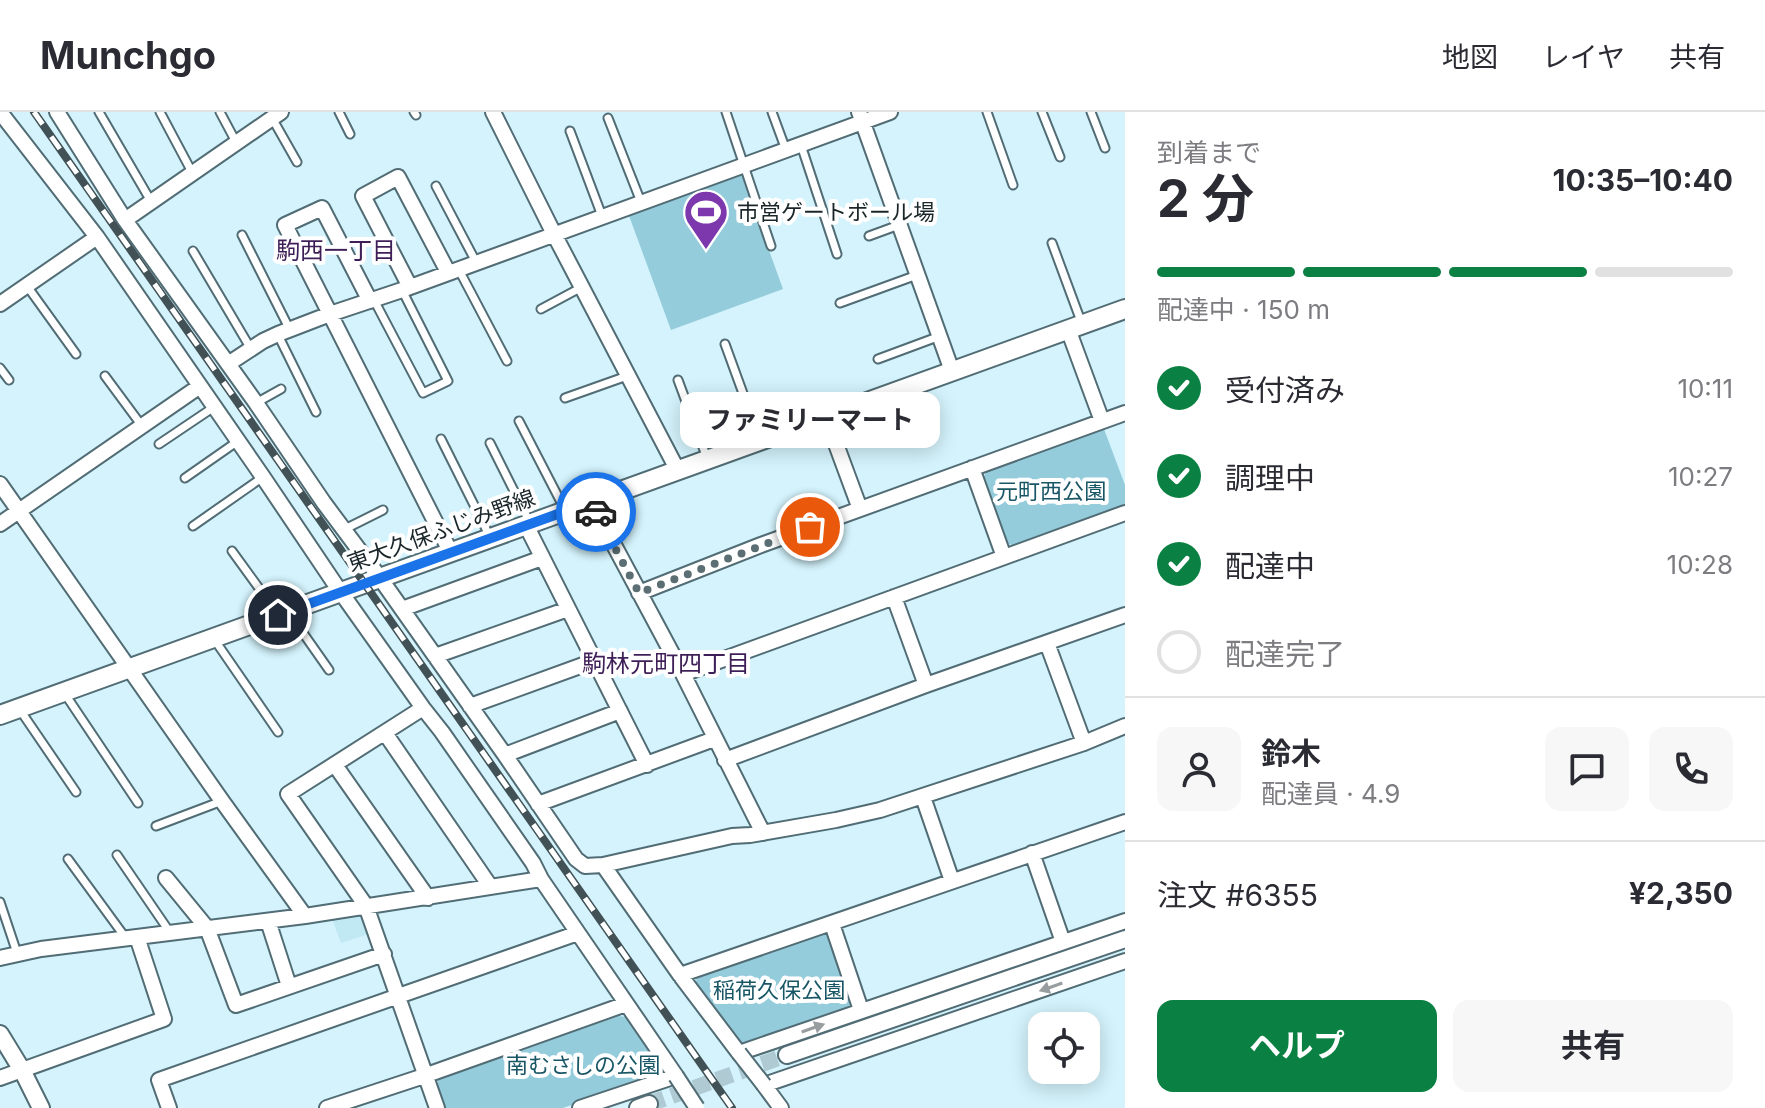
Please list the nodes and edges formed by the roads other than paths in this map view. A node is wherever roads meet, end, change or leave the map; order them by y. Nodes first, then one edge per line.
1 (99, 112) edge
2 (160, 112) edge
3 (220, 112) edge
4 (339, 112) edge
5 (493, 112) edge
6 (726, 112) edge
7 (772, 112) edge
8 (890, 112) edge
9 (987, 112) edge
10 (1042, 112) edge
11 (1091, 112) edge
12 (0, 113) edge
13 (60, 113) edge
14 (276, 115) edge
15 (860, 117) edge
16 (608, 118) dead end
17 (570, 131) dead end
18 (350, 134) dead end
19 (237, 143) junction
20 (801, 145) junction
21 (1105, 148) dead end
22 (786, 150) junction
23 (1060, 157) dead end
24 (297, 162) dead end
25 (744, 165) junction
26 (193, 174) junction
27 (1013, 185) dead end
28 (436, 186) dead end
29 (641, 202) junction
30 (152, 203) junction
31 (602, 216) junction
32 (125, 220) junction
33 (899, 225) junction
34 (554, 234) junction
35 (242, 235) dead end
36 (869, 236) dead end
37 (97, 237) junction
38 (1052, 243) dead end
39 (771, 246) dead end
40 (193, 251) dead end
41 (837, 254) dead end
42 (476, 262) junction
43 (453, 270) junction
44 (917, 275) junction
45 (27, 286) junction
46 (582, 287) junction
47 (406, 289) junction
48 (372, 300) junction
49 (840, 303) dead end
50 (0, 304) edge
51 (541, 309) dead end
52 (1125, 309) edge
53 (330, 314) junction
54 (1075, 327) junction
55 (284, 332) junction
56 (940, 335) junction
57 (725, 344) dead end
58 (251, 349) junction
59 (76, 354) dead end
60 (878, 359) dead end
61 (507, 361) dead end
62 (228, 364) junction
63 (0, 368) edge
64 (952, 371) junction
65 (629, 375) junction
66 (105, 376) dead end
67 (9, 380) dead end
68 (678, 380) dead end
69 (200, 386) junction
70 (281, 389) dead end
71 (565, 398) dead end
72 (256, 403) junction
73 (214, 407) junction
74 (316, 412) dead end
75 (1125, 413) edge
76 (826, 417) junction
77 (519, 421) dead end
78 (1102, 421) junction
79 (142, 426) junction
80 (441, 439) dead end
81 (238, 441) junction
82 (760, 441) junction
83 (490, 443) dead end
84 (159, 444) dead end
85 (708, 460) junction
86 (972, 468) junction
87 (678, 471) junction
88 (263, 477) junction
89 (185, 478) dead end
90 (0, 484) edge
91 (591, 502) junction
92 (860, 509) junction
93 (19, 510) junction
94 (383, 510) dead end
95 (565, 511) junction
96 (1125, 513) edge
97 (0, 524) edge
98 (528, 524) junction
99 (193, 526) dead end
100 (343, 530) junction
101 (491, 538) junction
102 (232, 551) dead end
103 (451, 553) junction
104 (1004, 557) junction
105 (542, 558) junction
106 (380, 578) junction
107 (341, 592) junction
108 (639, 593) junction
109 (894, 597) junction
110 (402, 609) junction
111 (568, 609) junction
112 (283, 613) junction
113 (1125, 615) edge
114 (214, 639) junction
115 (1047, 643) junction
116 (435, 656) junction
117 (594, 661) junction
118 (129, 668) junction
119 (329, 670) dead end
120 (683, 674) junction
121 (926, 685) junction
122 (63, 693) junction
123 (470, 706) junction
124 (423, 708) junction
125 (620, 711) junction
126 (5, 713) edge
127 (1125, 726) edge
128 (278, 732) dead end
129 (385, 733) junction
130 (714, 739) junction
131 (1084, 743) junction
132 (505, 755) junction
133 (725, 760) junction
134 (335, 765) junction
135 (647, 765) junction
136 (76, 792) dead end
137 (923, 797) junction
138 (222, 801) junction
139 (138, 803) dead end
140 (538, 804) junction
141 (1125, 822) edge
142 (156, 826) dead end
143 (763, 833) junction
144 (1032, 853) junction
145 (117, 855) dead end
146 (68, 859) dead end
147 (603, 865) junction
148 (166, 878) dead end
149 (541, 879) junction
150 (952, 881) junction
151 (490, 886) junction
152 (428, 898) junction
153 (0, 902) edge
154 (366, 906) junction
155 (305, 916) junction
156 (268, 921) junction
157 (1125, 921) edge
158 (832, 924) junction
159 (207, 928) junction
160 (170, 933) junction
161 (578, 933) junction
162 (132, 938) junction
163 (1125, 939) edge
164 (1063, 942) junction
165 (17, 953) junction
166 (384, 954) junction
167 (0, 958) edge
168 (1125, 961) edge
169 (680, 975) junction
170 (289, 986) junction
171 (398, 996) junction
172 (626, 1004) junction
173 (861, 1010) junction
174 (0, 1034) edge
175 (739, 1053) junction
176 (787, 1055) tunnel mouth
177 (22, 1070) junction
178 (424, 1076) junction
179 (676, 1076) junction
180 (0, 1078) edge
181 (764, 1085) junction
182 (36, 1107) edge
183 (169, 1108) edge
184 (327, 1108) edge
185 (437, 1108) edge
186 (580, 1108) edge
187 (697, 1108) edge
188 (781, 1108) edge

1 - 30 lane
2 - 26 lane
3 - 19 lane
4 - 18 lane
5 - 34 street
6 - 25 lane
7 - 22 lane
8 - 15 street
9 - 27 lane
10 - 23 lane
11 - 21 lane
12 - 37 street
13 - 32 street
14 - 19 street
14 - 24 lane
15 - 20 street
15 - 33 street
16 - 29 lane
17 - 31 lane
19 - 26 street
20 - 22 street
20 - 41 lane
22 - 25 street
25 - 29 street
25 - 39 lane
26 - 30 street
28 - 42 lane
29 - 31 street
30 - 32 street
31 - 34 street
32 - 62 street
33 - 36 lane
33 - 44 street
34 - 42 street
34 - 46 street
35 - 55 lane
37 - 45 street
37 - 69 street
38 - 54 lane
40 - 58 lane
42 - 43 street
43 - 47 street
43 - 47 street
43 - 61 lane
44 - 49 lane
44 - 56 street
45 - 50 street
45 - 59 lane
46 - 51 lane
46 - 65 street
47 - 48 street
47 - 48 lane
48 - 53 street
48 - 53 street
52 - 54 main road, 東大久保ふじみ野線
53 - 55 street
53 - 103 street
54 - 64 main road, 東大久保ふじみ野線
54 - 78 street
55 - 58 street
55 - 74 lane
56 - 60 lane
56 - 64 street
57 - 82 lane
58 - 62 street
62 - 72 street
63 - 67 lane
64 - 76 main road, 東大久保ふじみ野線
65 - 71 lane
65 - 87 street
66 - 79 lane
68 - 85 lane
69 - 73 street
69 - 79 street
70 - 72 lane
72 - 100 street
73 - 81 street
73 - 84 lane
75 - 78 street
76 - 82 main road, 東大久保ふじみ野線
76 - 92 street
77 - 95 lane
78 - 86 street
79 - 93 street
80 - 101 lane
81 - 88 street
81 - 89 lane
82 - 85 main road, 東大久保ふじみ野線
83 - 98 lane
85 - 87 main road, 東大久保ふじみ野線
86 - 92 street
86 - 104 street
87 - 91 main road, 東大久保ふじみ野線
88 - 99 lane
88 - 107 street
90 - 93 street
91 - 95 main road, 東大久保ふじみ野線
91 - 108 street
92 - 108 street
93 - 97 street
93 - 118 street
94 - 100 lane
95 - 98 main road, 東大久保ふじみ野線
96 - 104 street
98 - 101 main road, 東大久保ふじみ野線
98 - 105 street
100 - 106 street
101 - 103 main road, 東大久保ふじみ野線
102 - 112 lane
103 - 106 main road, 東大久保ふじみ野線
104 - 109 street
105 - 110 street
105 - 111 street
106 - 107 main road, 東大久保ふじみ野線
106 - 110 street
107 - 112 main road, 東大久保ふじみ野線
107 - 124 street
108 - 120 street
109 - 120 street
109 - 121 street
110 - 116 street
111 - 116 street
111 - 117 street
112 - 114 main road, 東大久保ふじみ野線
112 - 119 lane
113 - 115 street
114 - 118 main road, 東大久保ふじみ野線
114 - 128 lane
115 - 121 street
115 - 131 street
116 - 123 street
117 - 123 street
117 - 125 street
118 - 122 main road, 東大久保ふじみ野線
118 - 138 street
120 - 130 street
121 - 133 street
122 - 126 main road, 東大久保ふじみ野線
122 - 139 lane
123 - 132 street
124 - 129 street
124 - 149 street
125 - 132 street
125 - 135 street
126 - 136 lane
127 - 131 street
129 - 134 street
129 - 151 street
130 - 133 street
130 - 135 street
131 - 137 street
132 - 140 street
133 - 143 street
134 - 152 street
134 - 154 street
135 - 140 street
137 - 143 street
137 - 150 street
138 - 142 lane
138 - 155 street
140 - 147 street
141 - 144 street
143 - 147 street
144 - 150 street
144 - 164 street
145 - 160 lane
146 - 162 lane
147 - 169 street
148 - 159 street
149 - 151 street
149 - 161 street
150 - 158 street
151 - 152 street
152 - 154 street
153 - 165 lane
154 - 155 street
154 - 166 street
155 - 156 street
156 - 159 street
156 - 170 street
157 - 164 street
158 - 169 street
158 - 173 street
159 - 160 street
159 - 170 street
160 - 162 street
161 - 171 street
161 - 172 street
162 - 165 street
162 - 177 street
163 - 176 street
164 - 173 street
165 - 167 street
166 - 170 street
166 - 171 street
168 -> 181 street
169 - 175 street
171 - 178 street
171 - 183 street
172 - 178 street
172 - 179 street
175 -> 173 street
174 - 177 street
175 - 181 street, bridge
177 - 180 street
177 - 182 street
178 - 184 street
178 - 185 street
179 - 186 street
179 - 187 street, bridge
181 - 188 street

